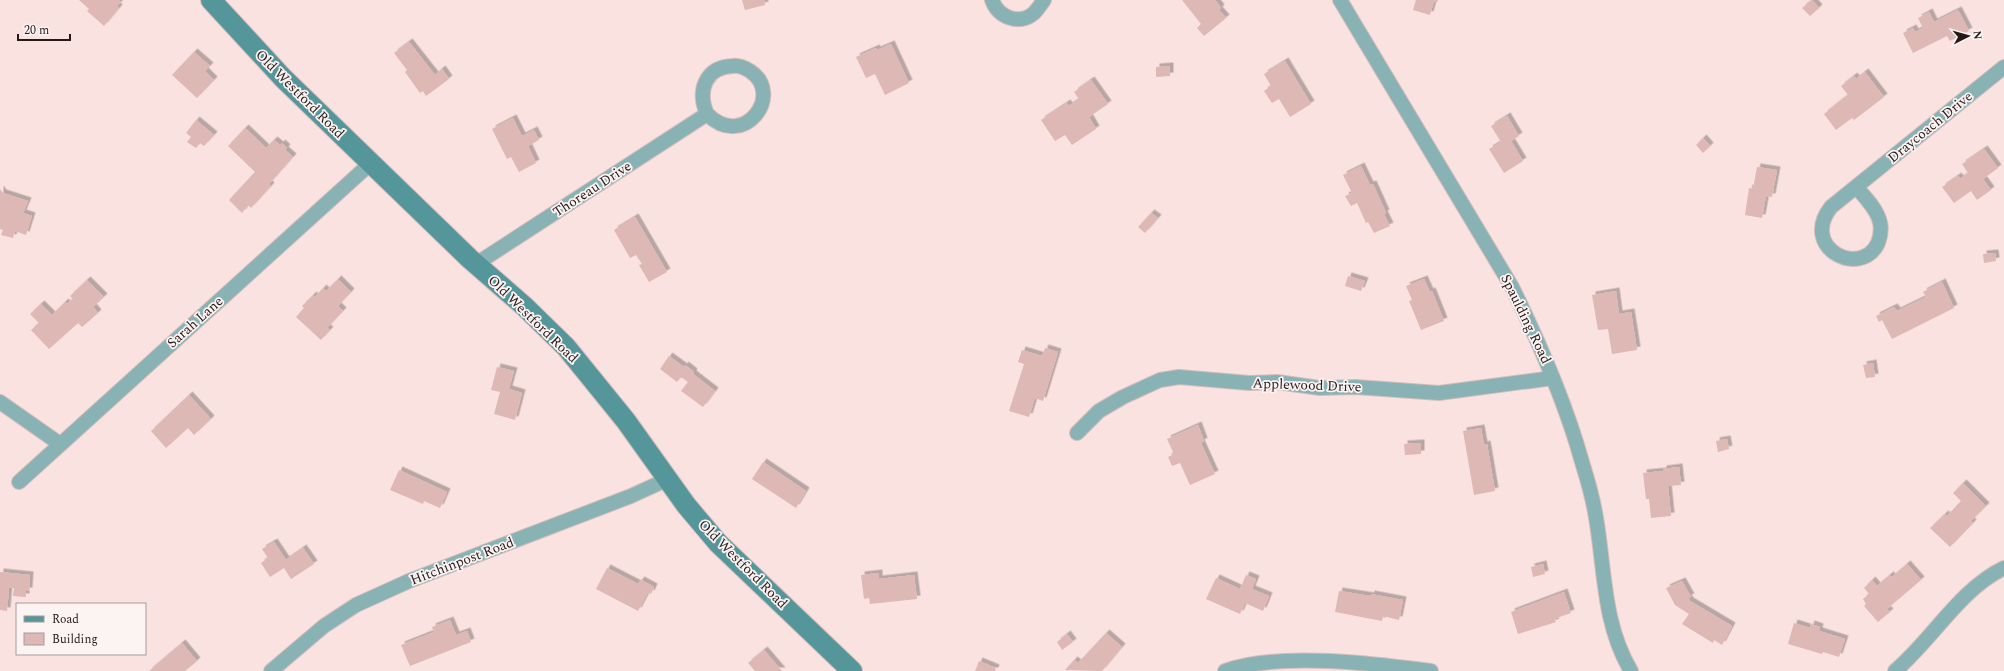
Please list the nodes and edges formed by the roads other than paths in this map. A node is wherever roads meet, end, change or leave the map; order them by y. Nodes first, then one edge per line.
1 (212, 0) edge
2 (992, 0) edge
3 (1044, 0) edge
4 (1340, 0) edge
5 (2004, 67) edge
6 (707, 114) junction
7 (371, 163) junction
8 (1856, 187) junction
9 (476, 264) junction
10 (1553, 378) junction
11 (0, 402) edge
12 (1077, 433) dead end
13 (60, 444) junction
14 (668, 479) junction
15 (19, 482) dead end
16 (2004, 568) edge
17 (271, 671) edge
18 (852, 671) edge
19 (1225, 671) edge
20 (1431, 671) edge
21 (1631, 671) edge
22 (1895, 671) edge

1 - 7 main road, Old Westford Road
2 - 3 street
4 - 10 street, Spaulding Road
5 - 8 street, Draycoach Drive
6 - 6 street
6 - 9 street, Thoreau Drive
7 - 9 main road, Old Westford Road
7 - 13 street, Sarah Lane
8 - 8 street, Draycoach Drive
9 - 14 main road, Old Westford Road
10 - 12 street, Applewood Drive
10 - 21 street, Spaulding Road
11 - 13 street
13 - 15 street, Sarah Lane
14 - 17 street, Hitchinpost Road
14 - 18 main road, Old Westford Road
16 - 22 street
19 - 20 street

